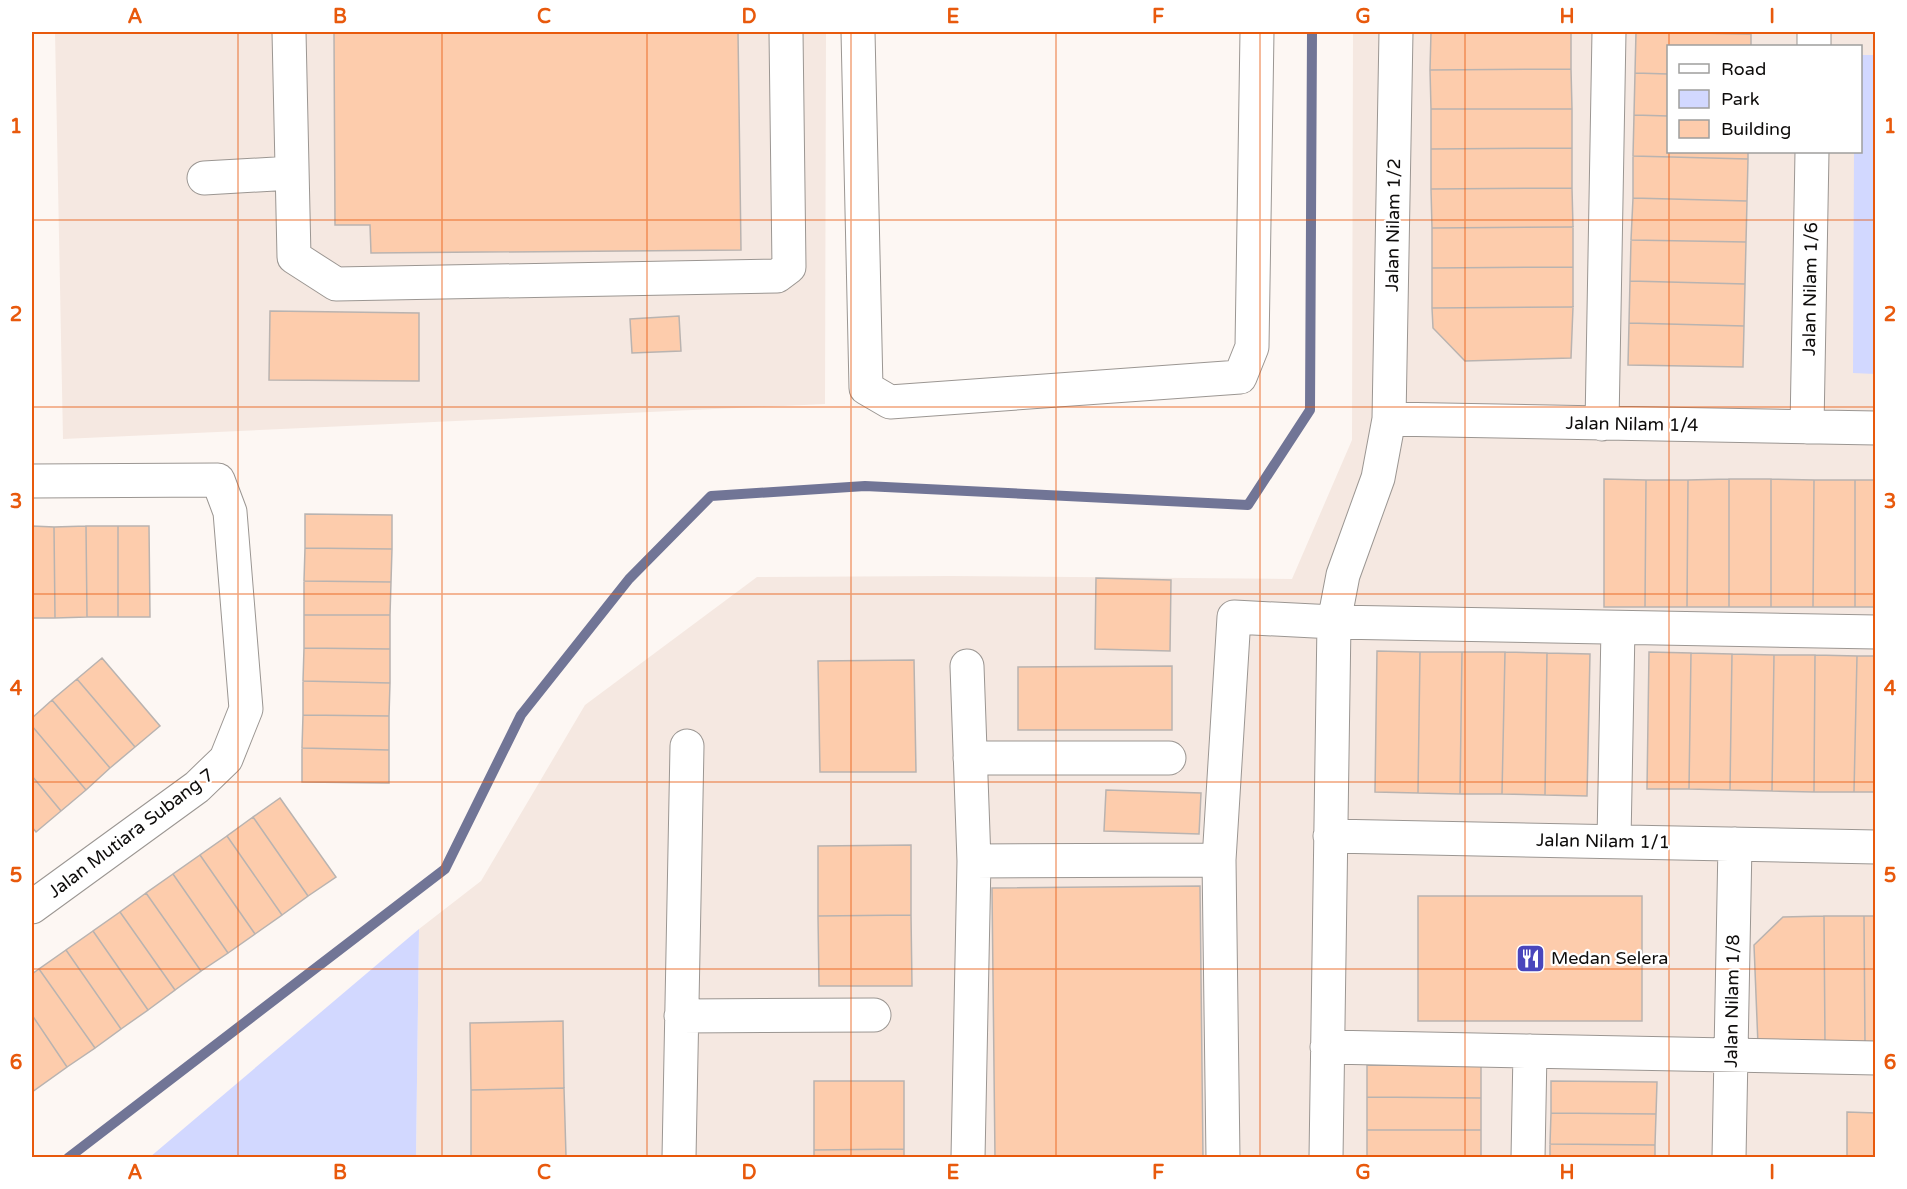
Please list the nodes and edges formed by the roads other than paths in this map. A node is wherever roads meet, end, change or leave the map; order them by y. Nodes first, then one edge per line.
1 (289, 32) edge
2 (786, 32) edge
3 (858, 32) edge
4 (1257, 32) edge
5 (1396, 32) edge
6 (1609, 32) edge
7 (1812, 153) edge
8 (292, 173) junction
9 (204, 178) dead end
10 (1389, 419) junction
11 (1602, 424) junction
12 (1807, 427) junction
13 (1875, 428) edge
14 (32, 481) edge
15 (1334, 622) junction
16 (1618, 628) junction
17 (1875, 633) edge
18 (967, 666) dead end
19 (687, 746) dead end
20 (970, 758) junction
21 (1169, 758) dead end
22 (1330, 836) junction
23 (1614, 842) junction
24 (1735, 844) junction
25 (1875, 847) edge
26 (1219, 860) junction
27 (974, 861) junction
28 (32, 907) edge
29 (874, 1015) dead end
30 (681, 1016) junction
31 (1327, 1047) junction
32 (1530, 1051) junction
33 (1731, 1055) junction
34 (1875, 1058) edge
35 (679, 1158) edge
36 (968, 1158) edge
37 (1223, 1158) edge
38 (1326, 1158) edge
39 (1528, 1158) edge
40 (1729, 1158) edge

1 - 8 street
2 - 8 street
3 - 4 street
5 - 10 street, Jalan Nilam 1/2
6 - 11 street
7 - 12 street, Jalan Nilam 1/6
8 - 9 street
10 - 11 street, Jalan Nilam 1/4
10 - 15 street, Jalan Nilam 1/2
11 - 12 street, Jalan Nilam 1/4
12 - 13 street, Jalan Nilam 1/4
14 - 28 street, Jalan Mutiara Subang 7
15 - 16 street
15 - 22 street, Jalan Nilam 1/2
15 - 26 street
16 - 17 street
16 - 23 street
18 - 20 street
19 - 30 street
20 - 21 street
20 - 27 street
22 - 23 street, Jalan Nilam 1/1
22 - 31 street, Jalan Nilam 1/2
23 - 24 street, Jalan Nilam 1/1
24 - 25 street, Jalan Nilam 1/1
24 - 33 street, Jalan Nilam 1/8
26 - 27 street
26 - 37 street
27 - 36 street
29 - 30 street
30 - 35 street
31 - 32 street
31 - 38 street, Jalan Nilam 1/2
32 - 33 street
32 - 39 street
33 - 34 street
33 - 40 street, Jalan Nilam 1/8

